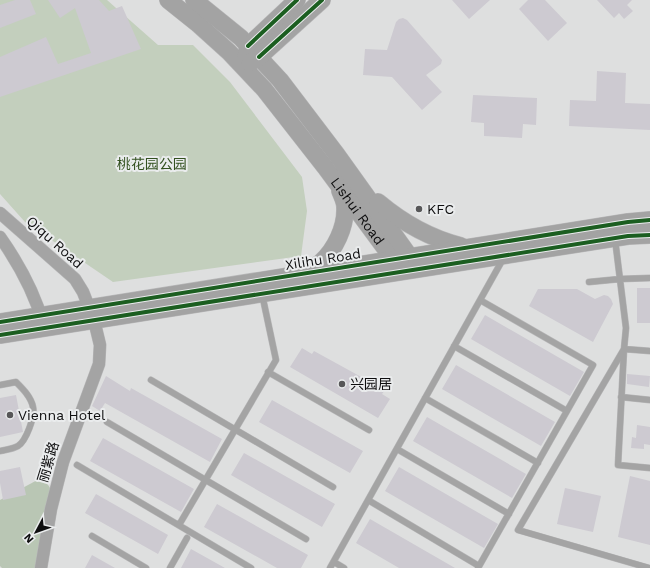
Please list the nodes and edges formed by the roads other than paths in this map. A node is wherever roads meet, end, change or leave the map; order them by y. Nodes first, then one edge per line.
1 (168, 0) edge
2 (194, 0) edge
3 (297, 0) edge
4 (322, 0) edge
5 (254, 51) junction
6 (244, 66) junction
7 (356, 182) junction
8 (338, 186) junction
9 (1, 214) edge
10 (650, 220) edge
11 (650, 235) edge
12 (0, 237) edge
13 (615, 238) junction
14 (468, 248) junction
15 (504, 256) junction
16 (393, 260) junction
17 (409, 264) junction
18 (302, 274) junction
19 (650, 278) edge
20 (620, 279) junction
21 (589, 282) dead end
22 (262, 294) junction
23 (480, 300) junction
24 (91, 314) junction
25 (0, 322) edge
26 (42, 322) junction
27 (0, 335) edge
28 (454, 346) junction
29 (624, 349) junction
30 (650, 351) edge
31 (268, 372) junction
32 (151, 380) dead end
33 (0, 385) edge
34 (622, 397) junction
35 (425, 398) junction
36 (650, 400) edge
37 (567, 411) junction
38 (107, 422) dead end
39 (235, 429) junction
40 (369, 430) dead end
41 (397, 449) junction
42 (0, 451) edge
43 (538, 463) junction
44 (77, 465) dead end
45 (650, 468) edge
46 (205, 480) junction
47 (333, 487) dead end
48 (368, 500) junction
49 (509, 514) junction
50 (179, 525) junction
51 (92, 536) dead end
52 (187, 538) dead end
53 (306, 539) dead end
54 (334, 562) junction
55 (479, 567) edge
56 (41, 568) edge
57 (146, 568) edge
58 (170, 568) edge
59 (251, 568) edge
60 (330, 568) edge
61 (344, 568) edge
62 (649, 568) edge

1 - 6 main road, Lishui Road
2 - 5 main road, Lishui Road
3 - 5 main road
4 - 5 main road
5 - 6 main road
5 - 7 main road, Lishui Road
6 - 8 main road, Lishui Road
7 - 14 main road
7 - 17 main road, Lishui Road
8 - 16 main road, Lishui Road
8 - 18 main road
9 - 24 street, Qiqu Road
10 - 14 main road, Xilihu Road
11 - 13 main road, Xilihu Road
12 - 26 street
13 - 15 main road, Xilihu Road
13 - 20 lane
14 - 17 main road, Xilihu Road
15 - 17 main road, Xilihu Road
15 - 23 lane
16 - 17 main road, Lishui Road
16 - 18 main road, Xilihu Road
17 - 22 main road, Xilihu Road
18 - 24 main road, Xilihu Road
19 - 20 lane
20 - 21 lane
20 - 29 lane
22 - 24 main road, Xilihu Road
22 - 31 lane
23 - 28 lane
23 - 37 lane
24 - 26 main road, Xilihu Road
24 - 56 street, 丽紫路
25 - 26 main road, Xilihu Road
26 - 27 main road, Xilihu Road
28 - 35 lane
28 - 37 lane
29 - 30 lane
29 - 34 lane
29 - 62 lane
31 - 39 lane
31 - 40 lane
32 - 39 lane
33 - 42 lane
34 - 36 lane
34 - 45 lane
35 - 41 lane
35 - 43 lane
37 - 43 lane
38 - 46 lane
39 - 46 lane
39 - 47 lane
41 - 48 lane
41 - 49 lane
43 - 49 lane
44 - 50 lane
46 - 50 lane
46 - 53 lane
48 - 54 lane
48 - 55 lane
49 - 55 lane
50 - 59 lane
51 - 57 lane
52 - 58 lane
54 - 60 lane
54 - 61 lane

